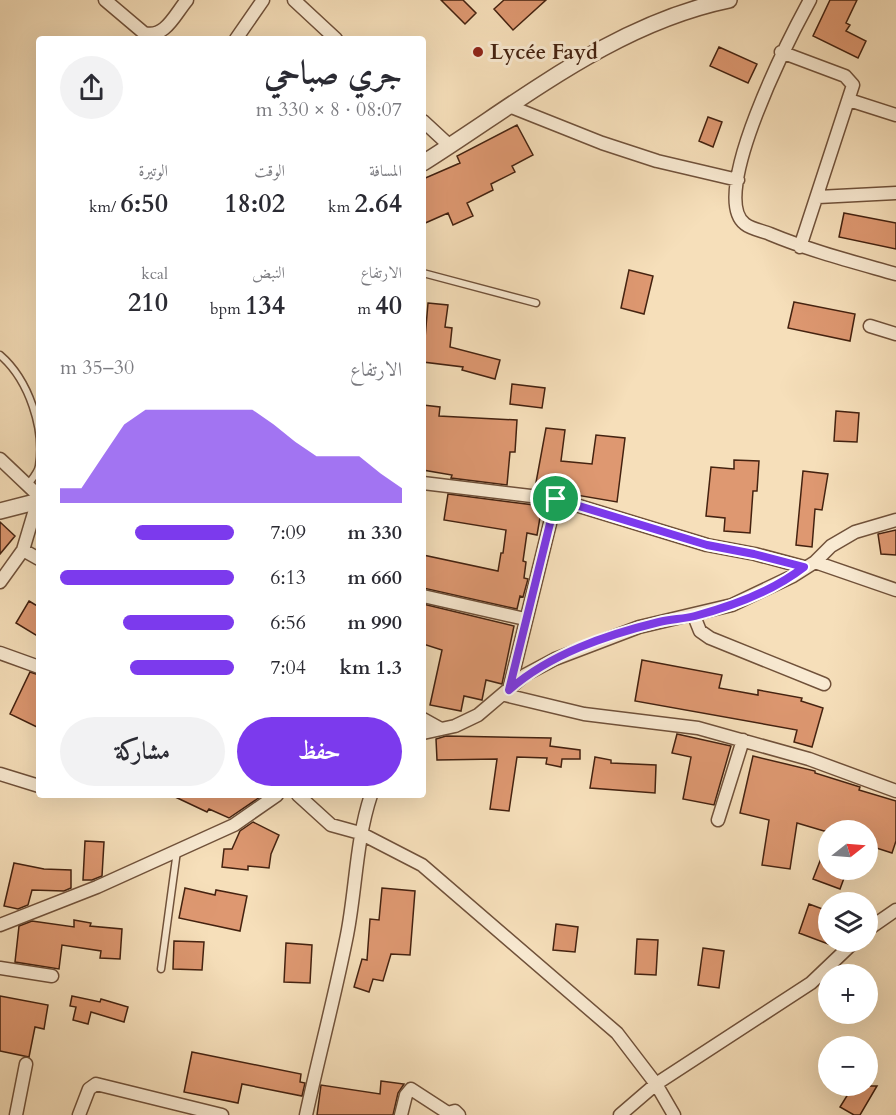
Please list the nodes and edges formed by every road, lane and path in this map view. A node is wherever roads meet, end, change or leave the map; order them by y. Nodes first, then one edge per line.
1 (105, 0) edge
2 (187, 0) edge
3 (263, 0) edge
4 (294, 0) edge
5 (729, 0) edge
6 (810, 0) edge
7 (238, 36) edge
8 (333, 36) edge
9 (781, 52) junction
10 (849, 100) junction
11 (509, 106) junction
12 (896, 115) edge
13 (426, 124) edge
14 (450, 146) junction
15 (426, 161) edge
16 (738, 180) junction
17 (896, 193) edge
18 (818, 197) junction
19 (800, 247) junction
20 (426, 274) edge
21 (896, 274) edge
22 (536, 303) dead end
23 (870, 326) dead end
24 (896, 334) edge
25 (0, 356) edge
26 (36, 420) edge
27 (0, 459) edge
28 (36, 472) edge
29 (426, 483) edge
30 (27, 486) junction
31 (36, 497) edge
32 (556, 499) junction
33 (36, 501) edge
34 (36, 507) edge
35 (0, 511) edge
36 (896, 511) edge
37 (896, 520) edge
38 (882, 522) junction
39 (23, 550) junction
40 (36, 557) edge
41 (810, 565) junction
42 (0, 582) edge
43 (896, 590) edge
44 (426, 597) edge
45 (694, 616) junction
46 (525, 619) junction
47 (0, 652) edge
48 (36, 666) edge
49 (824, 684) dead end
50 (507, 693) junction
51 (426, 721) edge
52 (441, 729) junction
53 (426, 732) edge
54 (743, 740) junction
55 (0, 774) edge
56 (36, 785) edge
57 (896, 791) edge
58 (272, 798) edge
59 (301, 798) edge
60 (370, 798) edge
61 (718, 820) dead end
62 (360, 833) junction
63 (177, 851) junction
64 (896, 910) edge
65 (878, 922) edge
66 (1, 929) edge
67 (843, 952) edge
68 (0, 968) edge
69 (161, 969) dead end
70 (52, 976) dead end
71 (26, 1064) dead end
72 (656, 1084) junction
73 (451, 1114) edge
74 (16, 1115) edge
75 (79, 1115) edge
76 (222, 1115) edge
77 (306, 1115) edge
78 (401, 1115) edge
79 (620, 1115) edge
80 (674, 1115) edge

1 - 2 street
3 - 7 street
4 - 8 street
5 - 11 street
6 - 9 street
9 - 10 street
9 - 16 street
10 - 12 street
10 - 18 street
11 - 14 street
11 - 16 street
13 - 14 street
14 - 15 street
16 - 19 street
17 - 18 street
18 - 19 street
19 - 21 street
20 - 22 lane
23 - 24 street
25 - 26 lane
27 - 30 street
28 - 30 lane
29 - 32 street
30 - 31 street
32 - 41 street
32 - 46 street
33 - 35 street
34 - 39 street
36 - 38 street
37 - 38 street
38 - 41 street
39 - 40 street
39 - 42 street
41 - 43 street
41 - 45 street
44 - 46 street
45 - 49 street
45 - 50 street
46 - 50 street
47 - 48 street
50 - 52 street
50 - 54 street
51 - 52 street
52 - 53 street
54 - 57 street
54 - 61 street
55 - 56 street
58 - 63 street
59 - 62 street
60 - 62 street
62 - 72 street
62 - 77 street
63 - 66 street
63 - 69 lane
64 - 65 street
67 - 72 street
68 - 70 street
71 - 74 street
72 - 79 street
72 - 80 street
73 - 78 street
75 - 76 street

